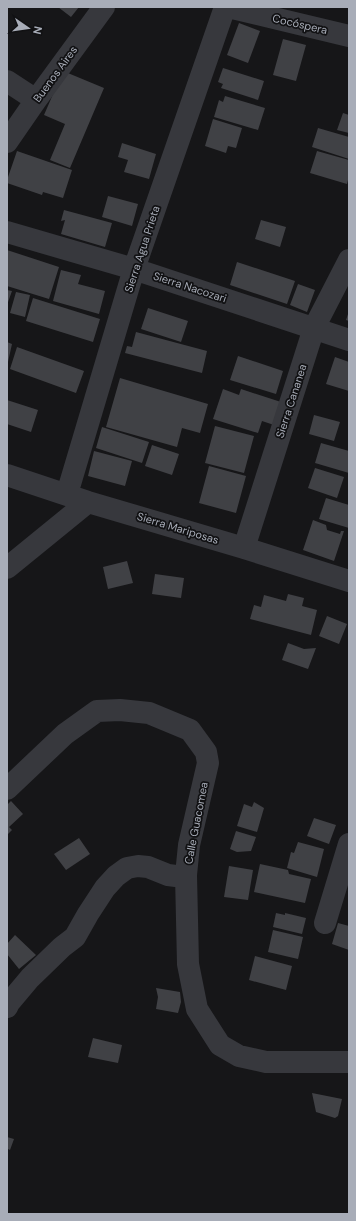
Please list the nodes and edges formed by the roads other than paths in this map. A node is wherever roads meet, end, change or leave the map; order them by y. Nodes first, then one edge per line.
1 (104, 7) edge
2 (224, 7) edge
3 (228, 7) edge
4 (295, 15) edge
5 (349, 36) edge
6 (7, 81) edge
7 (36, 100) junction
8 (7, 142) edge
9 (7, 232) edge
10 (349, 260) edge
11 (134, 269) junction
12 (314, 328) junction
13 (349, 340) edge
14 (7, 475) edge
15 (67, 494) junction
16 (88, 502) junction
17 (244, 548) junction
18 (17, 552) edge
19 (7, 568) edge
20 (349, 581) edge
21 (7, 789) edge
22 (349, 844) edge
23 (186, 875) junction
24 (324, 923) dead end
25 (7, 1007) edge
26 (349, 1062) edge

1 - 7 street, Buenos Aires
2 - 11 street, Sierra Agua Prieta
3 - 4 street, Cocóspera
4 - 5 street, Cocóspera
6 - 7 street
7 - 8 street, Buenos Aires
9 - 11 street, Sierra Nacozari
10 - 12 street, Sierra Cananea
11 - 12 street, Sierra Nacozari
11 - 15 street, Sierra Agua Prieta
12 - 13 street, Sierra Nacozari
12 - 17 street, Sierra Cananea
14 - 15 street, Sierra Mariposas
15 - 16 street, Sierra Mariposas
16 - 17 street, Sierra Mariposas
16 - 18 street
17 - 20 street, Sierra Mariposas
18 - 19 street
21 - 23 street, Calle Guacomea
22 - 24 street
23 - 25 street
23 - 26 street, Calle Guacomea

